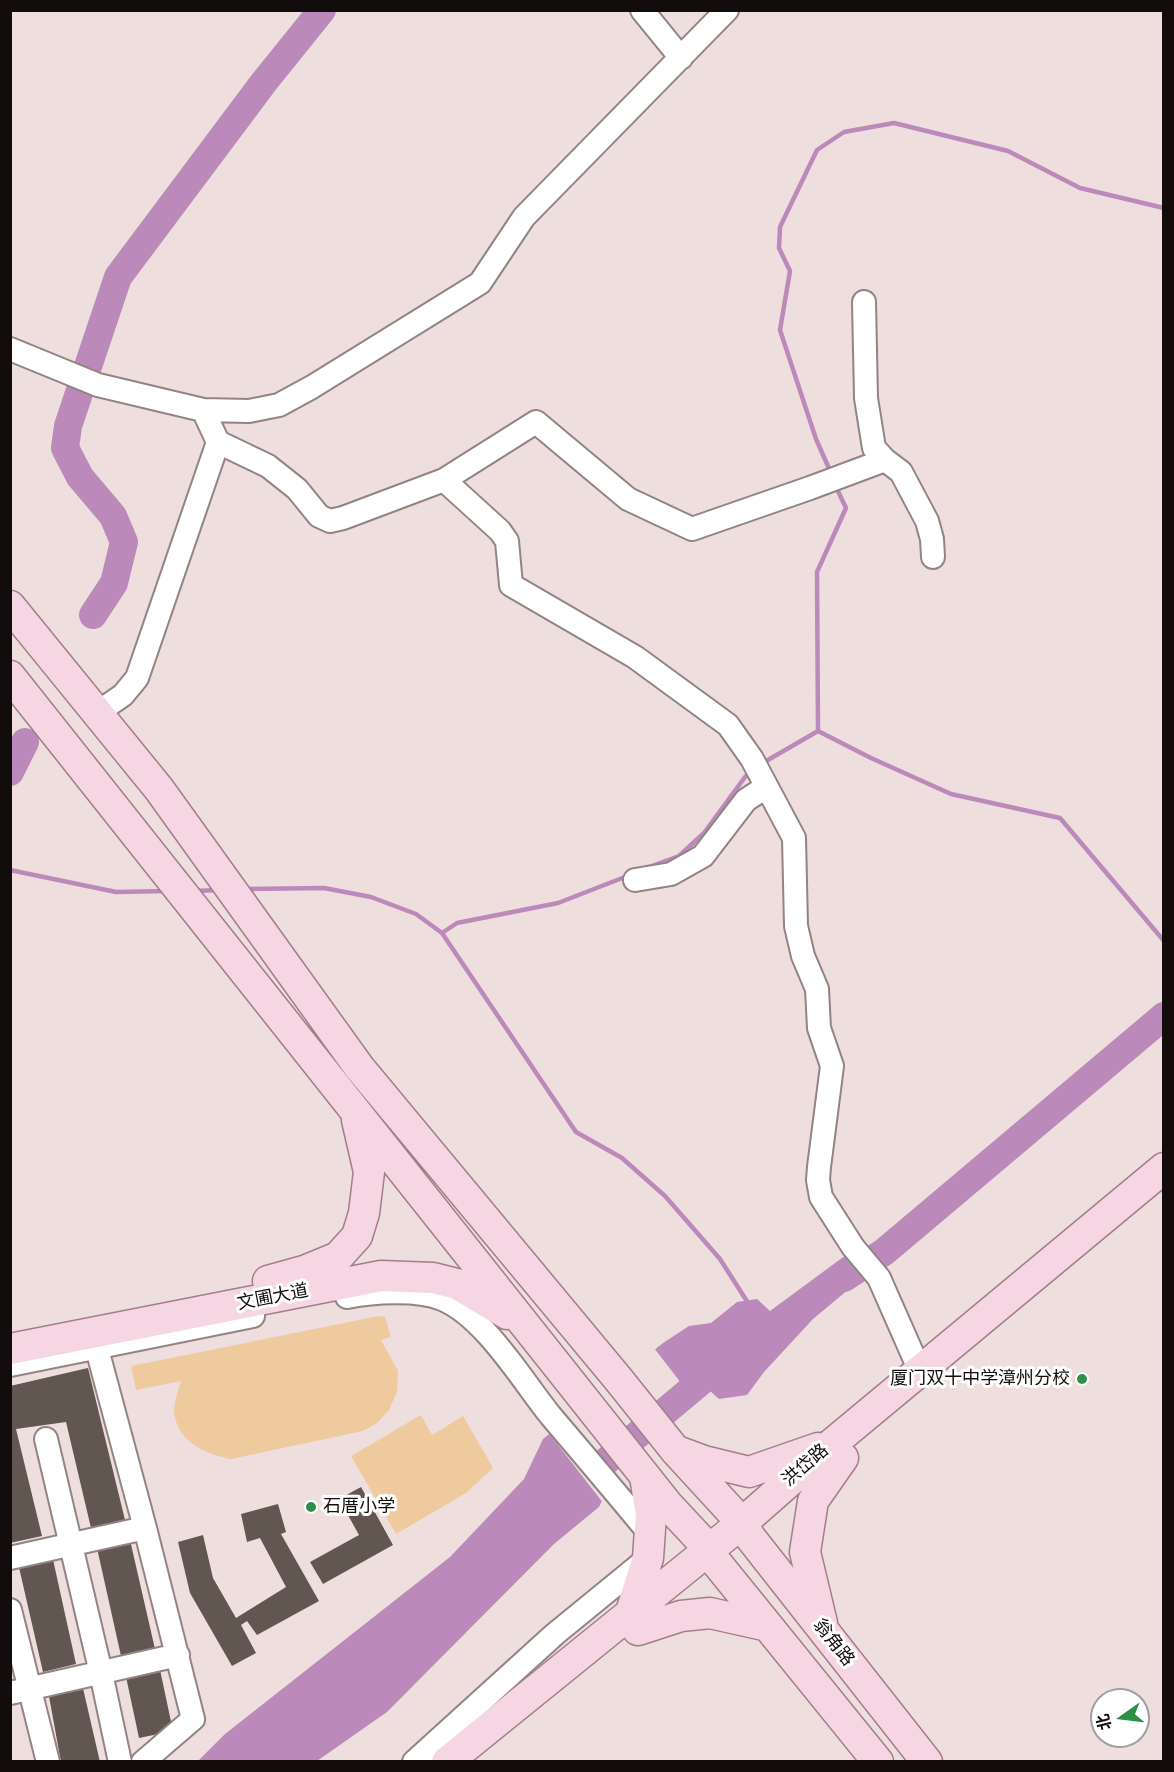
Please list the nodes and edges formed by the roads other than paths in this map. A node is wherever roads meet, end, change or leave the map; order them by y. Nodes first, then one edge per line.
1 (642, 10) edge
2 (727, 10) edge
3 (681, 58) junction
4 (864, 302) dead end
5 (10, 349) edge
6 (203, 410) junction
7 (218, 442) junction
8 (877, 463) junction
9 (444, 480) junction
10 (933, 557) dead end
11 (10, 606) edge
12 (10, 676) edge
13 (97, 713) junction
14 (764, 784) junction
15 (635, 880) dead end
16 (355, 1111) junction
17 (1164, 1168) edge
18 (1164, 1192) edge
19 (526, 1326) junction
20 (10, 1334) edge
21 (92, 1334) junction
22 (10, 1349) edge
23 (10, 1365) edge
24 (920, 1371) junction
25 (45, 1439) dead end
26 (675, 1450) junction
27 (838, 1451) junction
28 (645, 1476) junction
29 (146, 1527) junction
30 (746, 1530) junction
31 (69, 1544) junction
32 (649, 1546) junction
33 (713, 1555) junction
34 (10, 1558) edge
35 (10, 1611) edge
36 (634, 1621) junction
37 (768, 1626) junction
38 (825, 1635) junction
39 (178, 1655) junction
40 (101, 1672) junction
41 (20, 1691) edge
42 (48, 1761) edge
43 (120, 1761) edge
44 (143, 1761) edge
45 (414, 1761) edge
46 (447, 1761) edge
47 (479, 1761) edge
48 (878, 1761) edge
49 (927, 1761) edge

1 - 3 street
2 - 3 street
3 - 6 street
4 - 8 street
5 - 6 street
6 - 7 street
7 - 9 street
7 - 13 street
8 - 9 street
8 - 10 street
9 - 14 street
11 - 13 main road, 翁角路
12 - 16 main road
13 - 26 main road, 翁角路
14 - 15 street
14 - 24 street
16 - 19 main road
16 - 21 main road, 文圃大道
17 - 24 main road, 洪岱路
18 - 27 main road
19 - 21 main road, 文圃大道
19 - 28 main road
20 - 21 main road, 文圃大道
21 - 22 main road, 文圃大道
21 - 23 street
21 - 29 street
21 - 32 street
24 - 27 main road, 洪岱路
25 - 31 street
26 - 27 main road
26 - 30 main road, 翁角路
27 - 30 main road
27 - 38 main road
28 - 32 main road
28 - 33 main road
29 - 31 street
29 - 39 street
30 - 33 main road
30 - 38 main road, 翁角路
31 - 34 street
31 - 40 street
32 - 36 main road
32 - 45 street
33 - 36 main road
33 - 37 main road
35 - 41 street
36 - 37 main road
36 - 46 main road
36 - 47 main road
37 - 48 main road
38 - 49 main road, 翁角路
39 - 40 street
39 - 44 street
40 - 41 street
40 - 43 street
41 - 42 street

